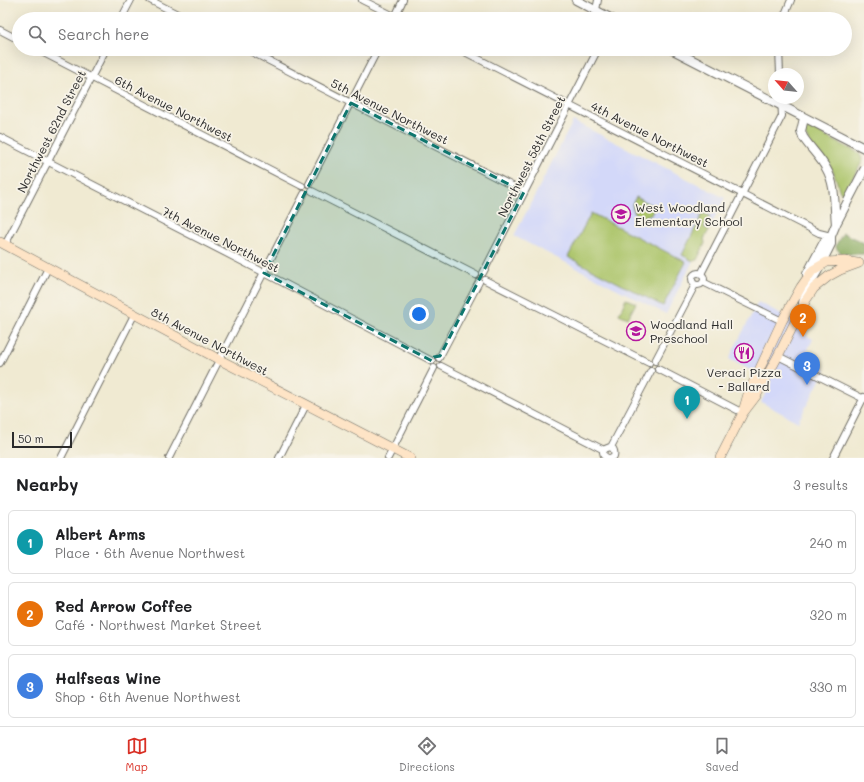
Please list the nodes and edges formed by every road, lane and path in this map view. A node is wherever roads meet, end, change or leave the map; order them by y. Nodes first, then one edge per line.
1 (130, 0) edge
2 (150, 0) edge
3 (362, 0) edge
4 (403, 0) edge
5 (576, 0) edge
6 (598, 0) edge
7 (791, 0) edge
8 (596, 10) junction
9 (124, 12) edge
10 (173, 12) edge
11 (385, 12) edge
12 (398, 12) edge
13 (600, 12) edge
14 (786, 12) edge
15 (0, 30) edge
16 (12, 36) edge
17 (50, 56) edge
18 (102, 56) edge
19 (260, 56) edge
20 (374, 56) edge
21 (473, 56) edge
22 (594, 56) edge
23 (686, 56) edge
24 (779, 56) edge
25 (780, 68) edge
26 (91, 77) junction
27 (768, 96) edge
28 (351, 103) junction
29 (781, 104) edge
30 (784, 104) edge
31 (569, 105) junction
32 (804, 118) junction
33 (0, 137) edge
34 (864, 148) edge
35 (48, 162) junction
36 (864, 170) edge
37 (309, 184) junction
38 (302, 186) junction
39 (312, 191) junction
40 (524, 192) junction
41 (742, 193) junction
42 (304, 194) junction
43 (836, 224) junction
44 (831, 236) junction
45 (3, 243) edge
46 (861, 263) edge
47 (820, 266) junction
48 (48, 268) junction
49 (264, 273) junction
50 (483, 273) junction
51 (701, 274) junction
52 (476, 275) junction
53 (482, 281) junction
54 (703, 282) junction
55 (695, 284) junction
56 (801, 287) junction
57 (801, 309) junction
58 (134, 314) junction
59 (782, 322) junction
60 (778, 356) junction
61 (439, 358) junction
62 (220, 360) junction
63 (432, 361) junction
64 (652, 362) junction
65 (0, 363) edge
66 (441, 366) junction
67 (434, 368) junction
68 (658, 369) junction
69 (651, 371) junction
70 (864, 398) edge
71 (306, 405) junction
72 (743, 413) junction
73 (611, 447) junction
74 (392, 449) junction
75 (604, 450) junction
76 (611, 457) edge
77 (60, 458) edge
78 (169, 458) edge
79 (279, 458) edge
80 (388, 458) edge
81 (410, 458) edge
82 (720, 458) edge
83 (833, 458) edge

1 - 9 street
2 - 10 street
3 - 11 street
4 - 12 street
5 - 8 street
6 - 8 street
7 - 14 street
8 - 13 street
15 - 16 street
17 - 26 street, 6th Avenue Northwest
18 - 26 street, Northwest 62nd Street
19 - 28 street, 5th Avenue Northwest
20 - 28 street
21 - 31 street, 4th Avenue Northwest
22 - 31 street, Northwest 58th Street
23 - 27 street
24 - 25 street
26 - 35 street, Northwest 62nd Street
26 - 38 street, 6th Avenue Northwest
28 - 37 street
28 - 40 street, 5th Avenue Northwest
29 - 41 street
30 - 32 street
31 - 40 street, Northwest 58th Street
31 - 41 street, 4th Avenue Northwest
32 - 34 street
32 - 43 street
33 - 35 street, 7th Avenue Northwest
35 - 45 street, Northwest 62nd Street
35 - 49 street, 7th Avenue Northwest
36 - 43 street
37 - 38 street
37 - 39 street
38 - 42 street
39 - 42 street
39 - 52 street
40 - 50 street, Northwest 58th Street
41 - 44 street, 4th Avenue Northwest
41 - 51 street
42 - 49 street
43 - 44 street
44 - 47 street
44 - 56 street
45 - 48 main road, 8th Avenue Northwest
46 - 47 main road
46 - 57 main road
47 - 56 main road
47 - 57 street
48 - 58 main road, 8th Avenue Northwest
48 - 65 street
49 - 62 street
49 - 63 street, 7th Avenue Northwest
50 - 52 street
50 - 53 street
51 - 54 street
51 - 55 street
52 - 53 street
53 - 61 street
53 - 64 street
54 - 55 street
54 - 59 street
55 - 64 street
56 - 59 main road
57 - 60 main road
58 - 62 main road, 8th Avenue Northwest
58 - 77 street
59 - 72 main road
60 - 70 street
60 - 72 main road
61 - 63 street
61 - 66 street
62 - 71 main road, 8th Avenue Northwest
62 - 78 street
63 - 67 street
64 - 68 street
64 - 69 street
66 - 67 street
66 - 75 street
67 - 74 street
68 - 69 street
68 - 72 street
69 - 73 street
70 - 83 street
71 - 74 main road, 8th Avenue Northwest
71 - 79 street
72 - 82 main road
73 - 75 street
73 - 76 street
74 - 80 street
74 - 81 main road, 8th Avenue Northwest
75 - 76 street

